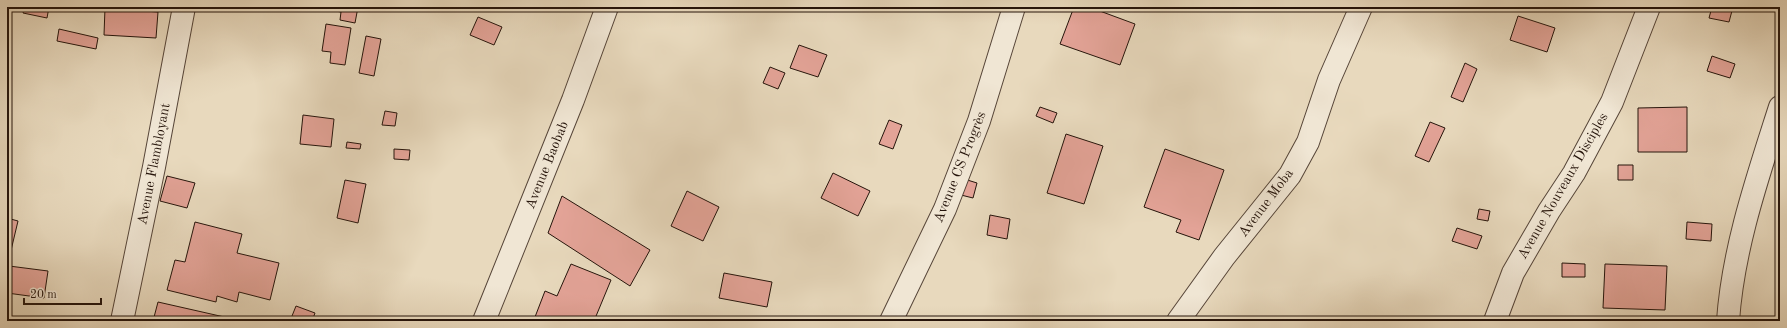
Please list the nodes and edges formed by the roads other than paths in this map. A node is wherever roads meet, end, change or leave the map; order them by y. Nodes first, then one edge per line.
1 (184, 7) edge
2 (607, 7) edge
3 (1014, 7) edge
4 (1361, 7) edge
5 (1649, 7) edge
6 (1780, 107) edge
7 (122, 321) edge
8 (484, 321) edge
9 (892, 321) edge
10 (1178, 321) edge
11 (1495, 321) edge
12 (1728, 321) edge

1 - 7 street, Avenue Flambloyant
2 - 8 street, Avenue Baobab
3 - 9 street, Avenue CS Progrès
4 - 10 street, Avenue Moba
5 - 11 street, Avenue Nouveaux Disciples
6 - 12 street

